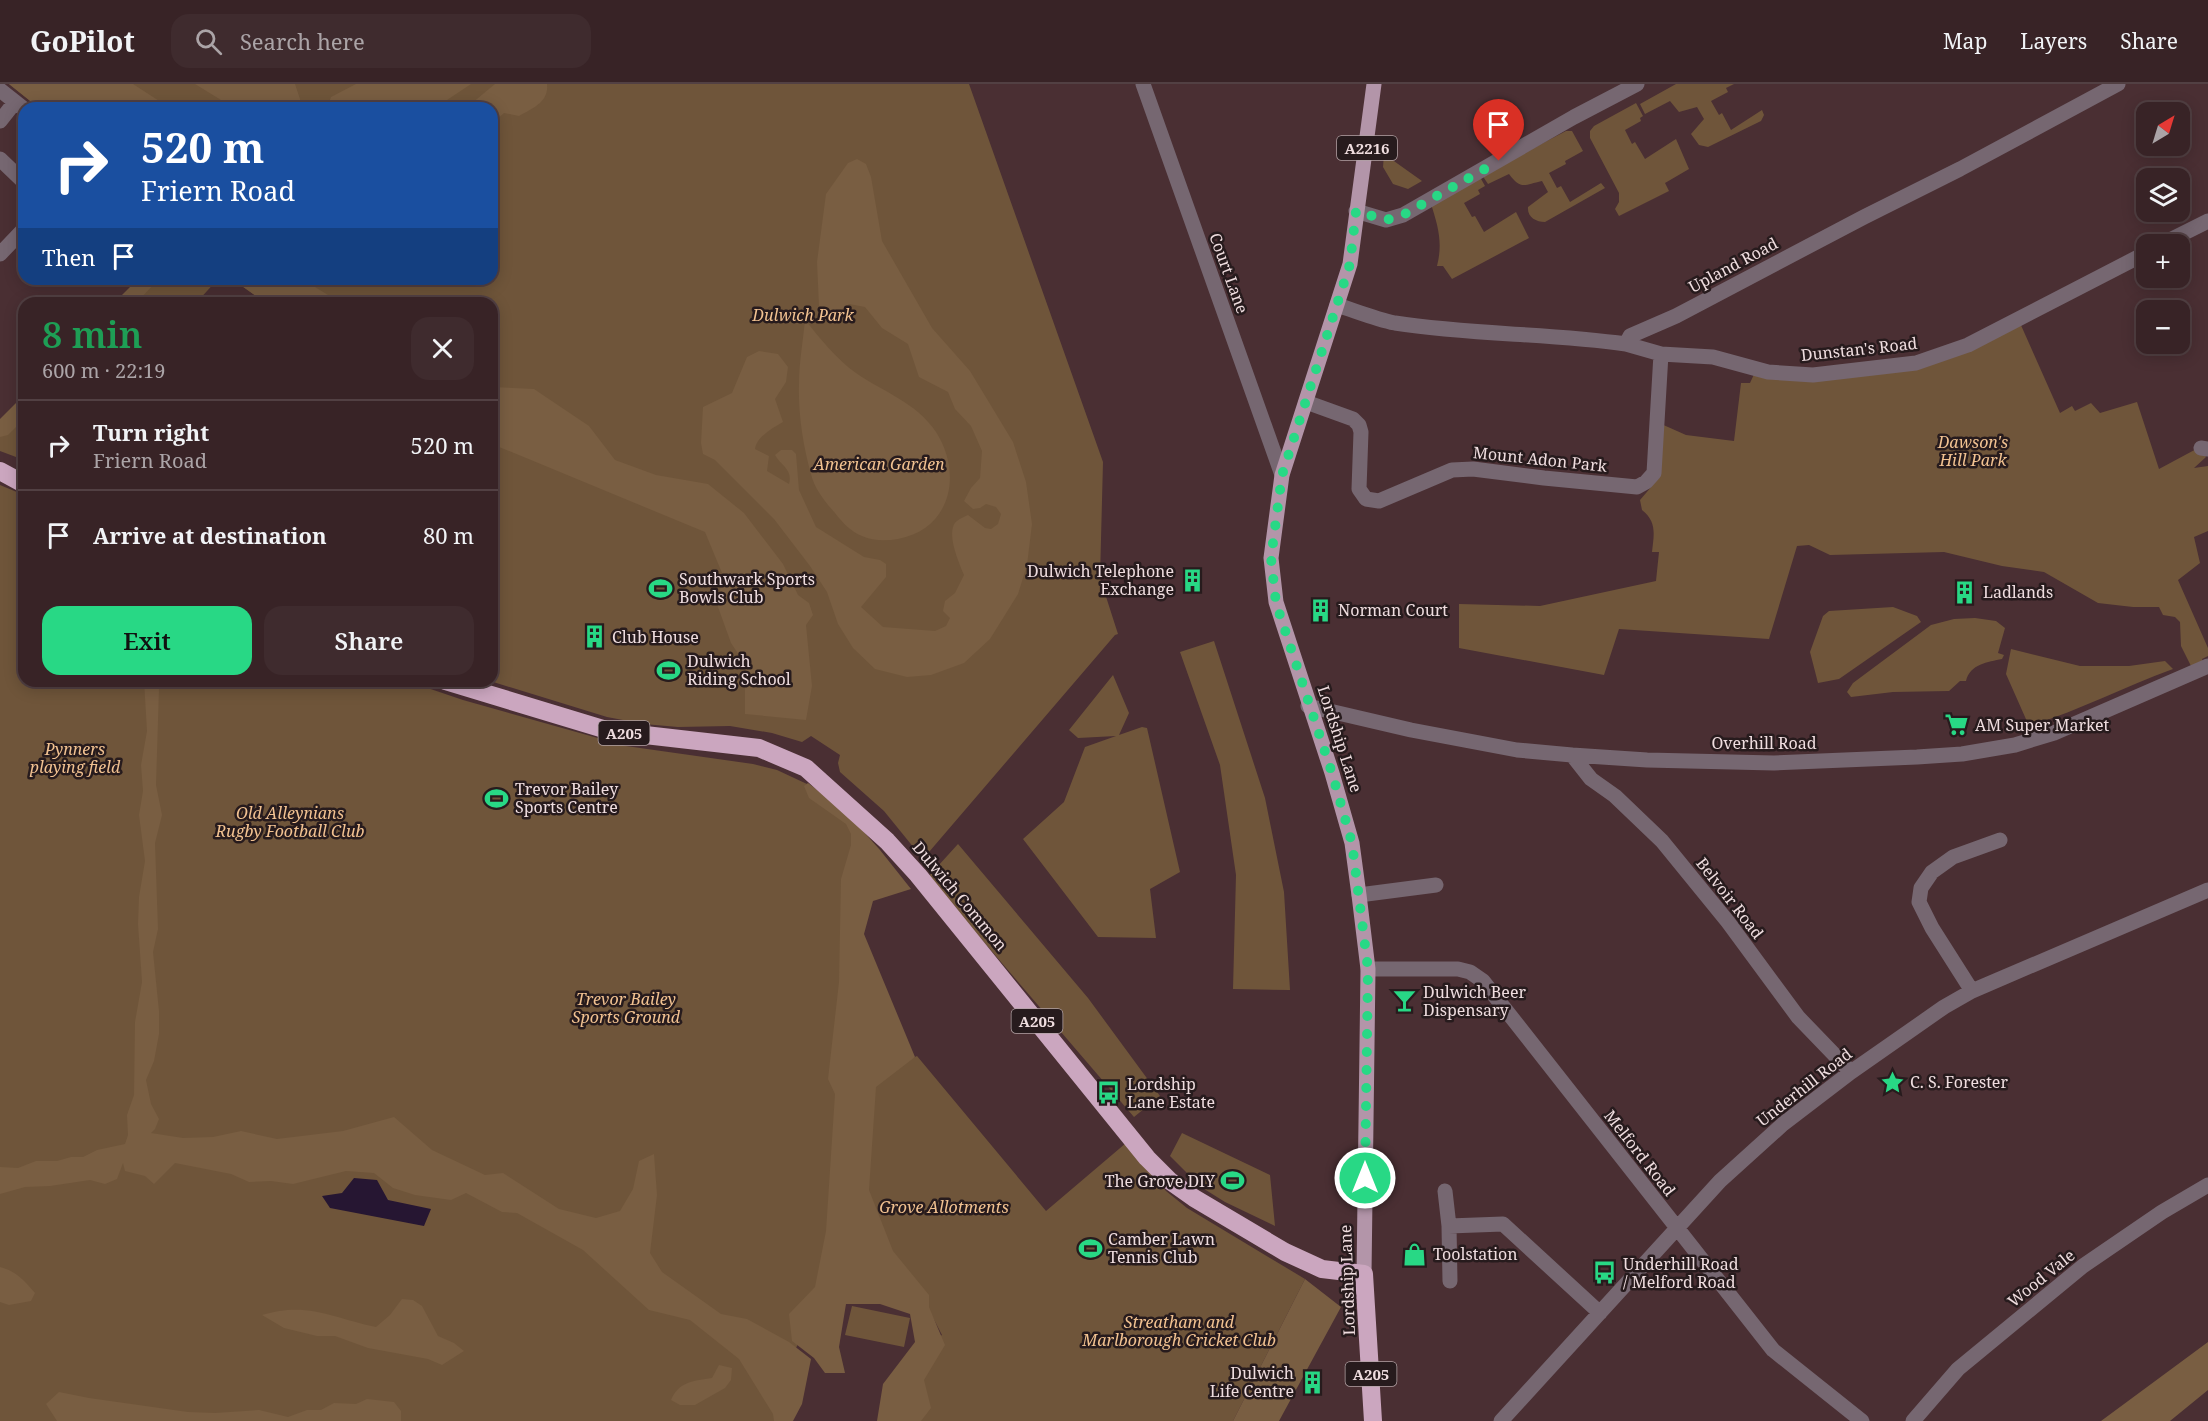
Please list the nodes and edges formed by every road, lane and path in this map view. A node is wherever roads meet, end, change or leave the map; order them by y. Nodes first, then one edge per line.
1 (1143, 84) edge
2 (1374, 84) edge
3 (1637, 84) edge
4 (2118, 84) edge
5 (0, 90) edge
6 (18, 104) edge
7 (18, 108) edge
8 (0, 121) edge
9 (0, 159) edge
10 (18, 176) edge
11 (1356, 211) junction
12 (2208, 220) edge
13 (2181, 234) edge
14 (18, 235) edge
15 (0, 254) edge
16 (2136, 258) edge
17 (1337, 305) junction
18 (1626, 344) junction
19 (1661, 354) junction
20 (1306, 402) junction
21 (0, 471) edge
22 (1282, 475) junction
23 (18, 481) edge
24 (2208, 666) edge
25 (465, 687) edge
26 (1308, 706) junction
27 (1572, 755) junction
28 (2000, 840) dead end
29 (1436, 885) dead end
30 (2208, 890) edge
31 (1359, 895) junction
32 (1368, 969) junction
33 (1972, 991) junction
34 (1851, 1072) junction
35 (2208, 1185) edge
36 (1445, 1191) dead end
37 (1449, 1226) junction
38 (1676, 1228) junction
39 (1364, 1274) junction
40 (1449, 1281) dead end
41 (1600, 1313) junction
42 (1373, 1421) edge
43 (1501, 1421) edge
44 (1862, 1421) edge
45 (1913, 1421) edge

1 - 22 street, Court Lane
2 - 11 main road, Lordship Lane / A2216
3 - 11 street
4 - 18 street, Upland Road
5 - 6 street
7 - 8 street
9 - 10 street
11 - 17 main road, Lordship Lane / A2216
12 - 13 street
14 - 15 street
16 - 19 street, Dunstan's Road
17 - 18 street
17 - 20 main road, Lordship Lane / A2216
18 - 19 street, Dunstan's Road
19 - 20 street, Mount Adon Park
20 - 22 main road, Lordship Lane / A2216
21 - 23 highway
22 - 26 main road, Lordship Lane / A2216
24 - 27 street, Overhill Road
25 - 39 highway, Dulwich Common / A205
26 - 27 street, Overhill Road
26 - 31 main road, Lordship Lane / A2216
27 - 34 street, Belvoir Road
28 - 33 street
29 - 31 street
30 - 33 street, Underhill Road
31 - 32 main road, Lordship Lane / A2216
32 - 38 street, Melford Road
32 - 39 main road, Lordship Lane / A2216
33 - 34 street, Underhill Road
34 - 38 street, Underhill Road
35 - 45 street, Wood Vale
36 - 37 street
37 - 40 street
37 - 41 street
38 - 41 street, Underhill Road
38 - 44 street, Melford Road
39 - 42 highway, Lordship Lane / A205
41 - 43 street, Underhill Road

